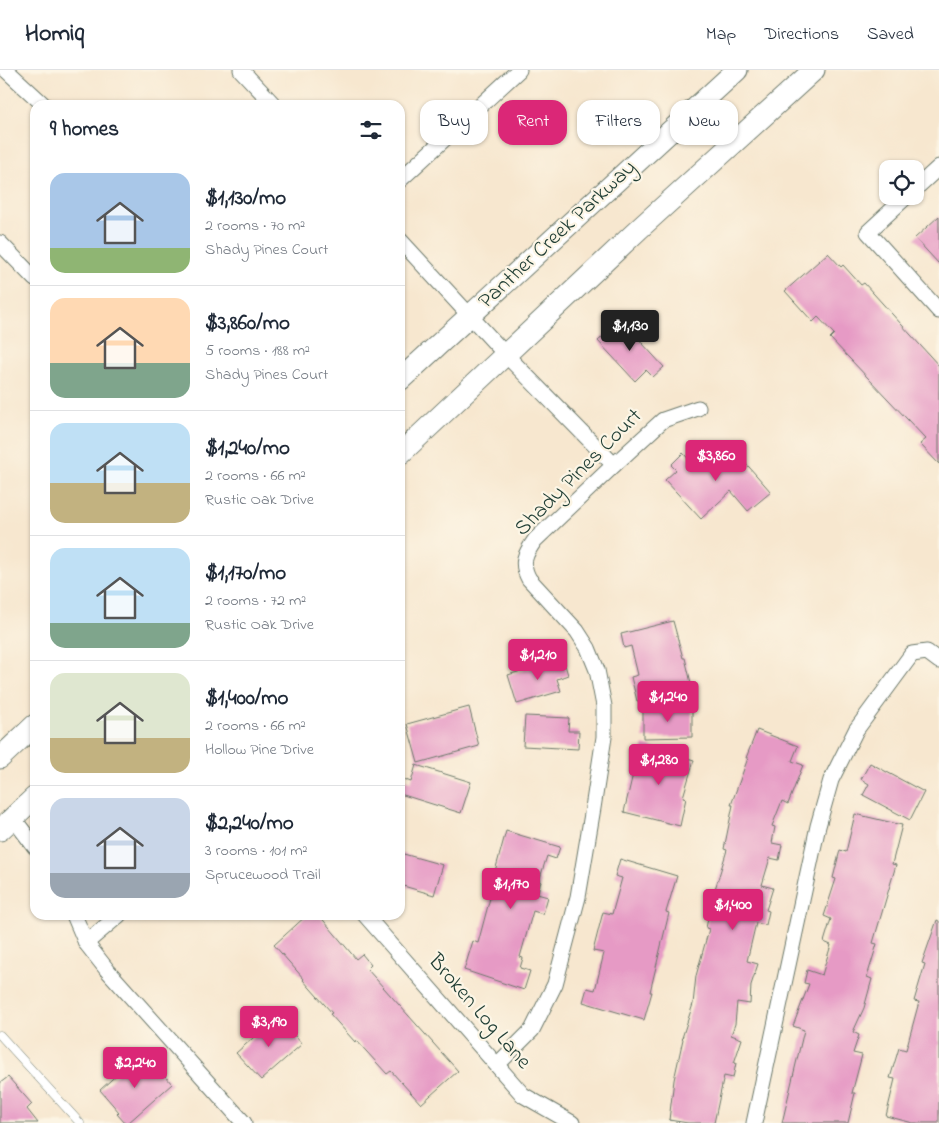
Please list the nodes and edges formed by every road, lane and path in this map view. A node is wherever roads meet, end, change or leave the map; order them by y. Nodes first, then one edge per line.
1 (6, 70) edge
2 (241, 70) edge
3 (519, 70) edge
4 (738, 70) edge
5 (814, 70) edge
6 (39, 100) edge
7 (269, 100) edge
8 (939, 167) edge
9 (405, 175) edge
10 (924, 181) edge
11 (897, 205) edge
12 (0, 243) edge
13 (405, 245) edge
14 (30, 274) edge
15 (939, 311) edge
16 (470, 316) junction
17 (506, 355) junction
18 (405, 375) edge
19 (698, 408) dead end
20 (405, 449) edge
21 (614, 465) junction
22 (939, 661) edge
23 (30, 730) edge
24 (0, 758) edge
25 (30, 801) edge
26 (4, 817) edge
27 (30, 842) edge
28 (76, 920) edge
29 (113, 920) edge
30 (369, 920) edge
31 (86, 943) junction
32 (0, 1035) edge
33 (497, 1065) junction
34 (80, 1123) edge
35 (244, 1123) edge
36 (572, 1123) edge
37 (754, 1123) edge

1 - 6 street
2 - 7 street
3 - 9 street
4 - 16 main road, Panther Creek Parkway
5 - 17 main road
8 - 10 street
11 - 15 street
12 - 14 street
13 - 16 street
16 - 17 street
16 - 18 main road, Panther Creek Parkway
17 - 20 main road
17 - 21 street
19 - 21 street, Shady Pines Court
21 - 33 street, Shady Pines Court
22 - 37 street
23 - 24 main road
25 - 26 main road
26 - 27 street
28 - 31 street
29 - 31 street
30 - 33 street, Broken Log Lane
31 - 35 street
32 - 34 lane
33 - 36 street, Broken Log Lane

